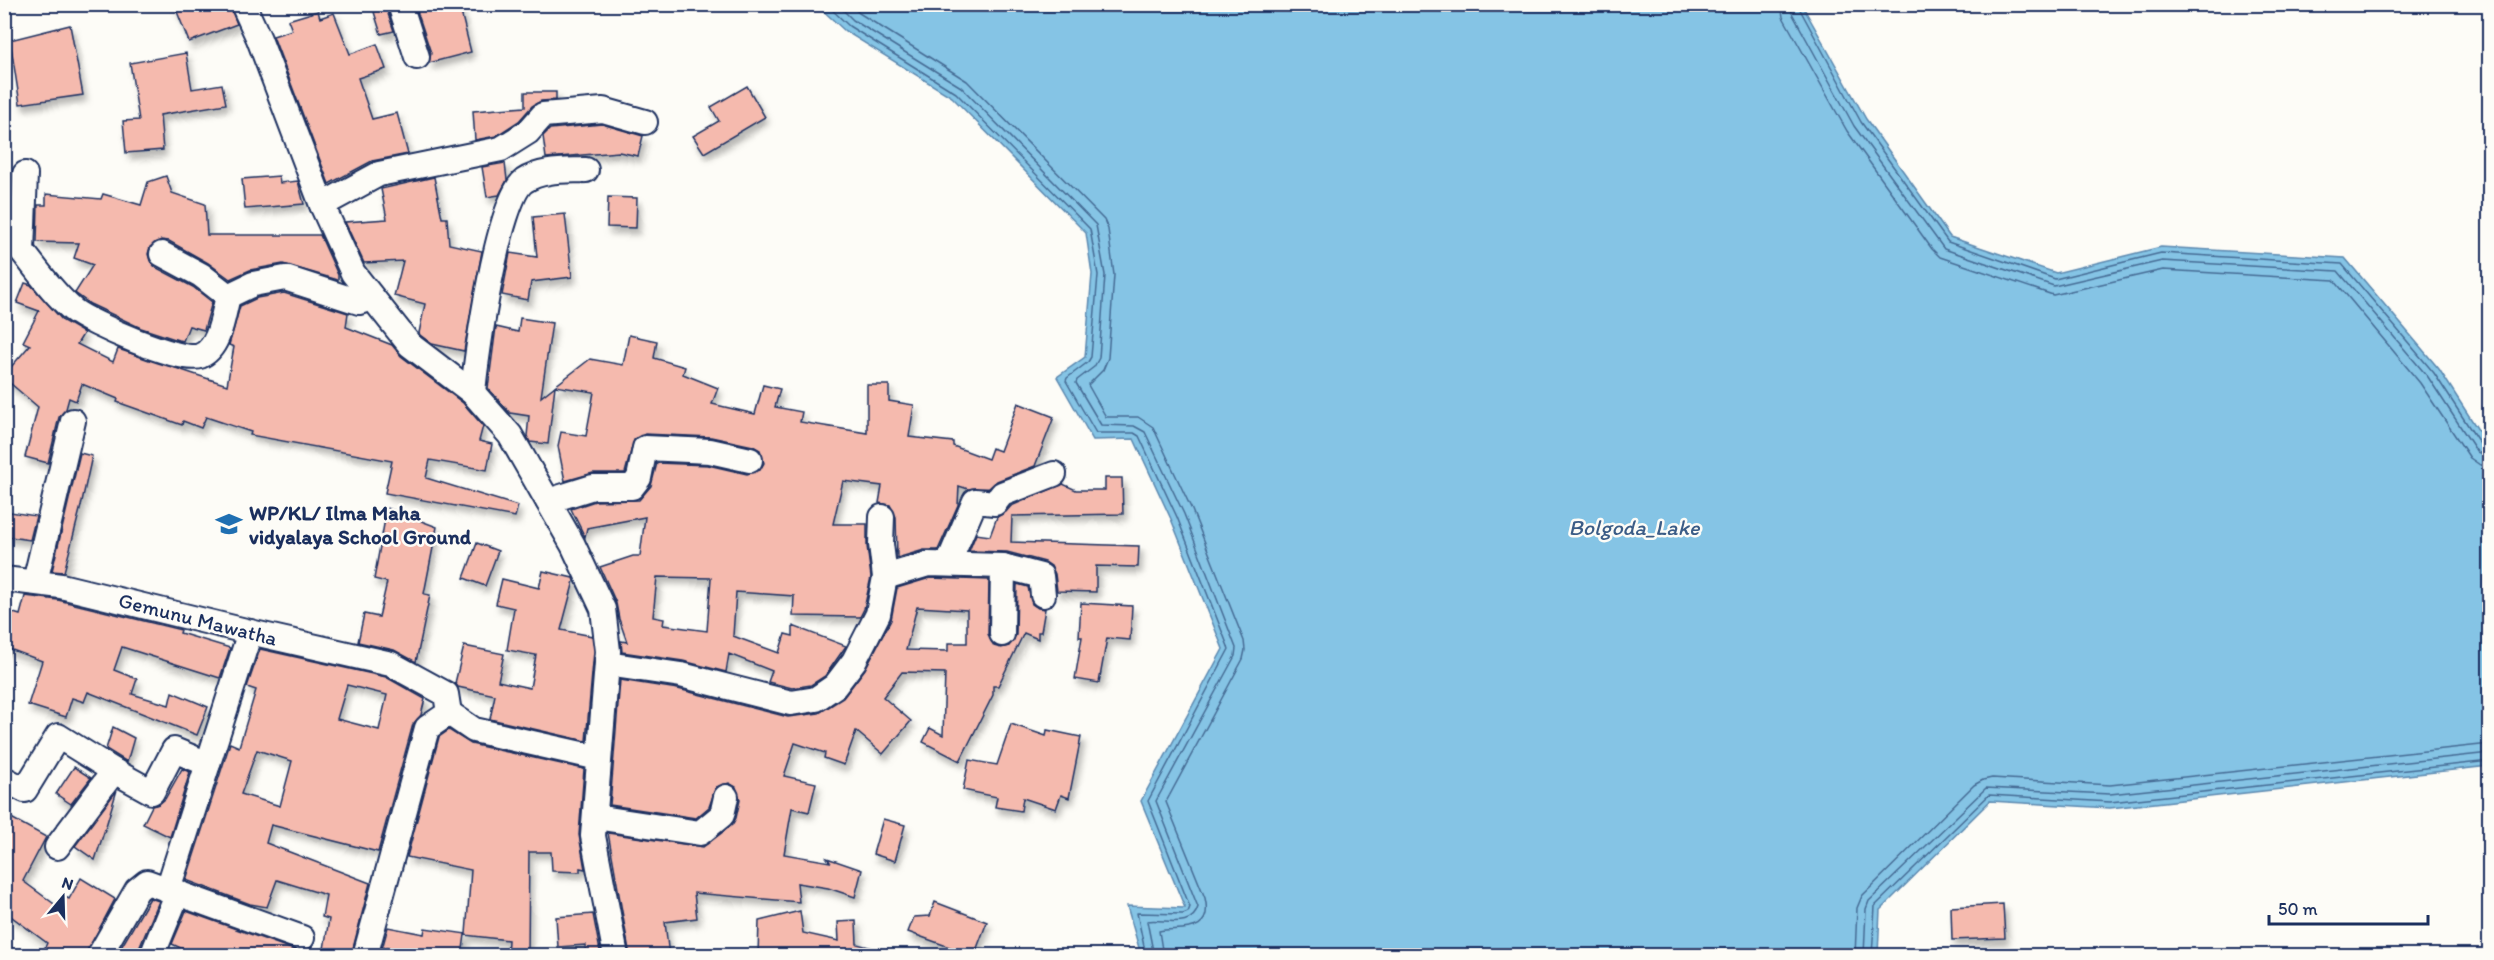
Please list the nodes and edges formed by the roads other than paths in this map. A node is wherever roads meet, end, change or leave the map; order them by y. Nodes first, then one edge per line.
1 (243, 4) edge
2 (400, 4) edge
3 (417, 57) dead end
4 (645, 122) dead end
5 (586, 170) dead end
6 (25, 174) dead end
7 (321, 205) junction
8 (162, 254) dead end
9 (228, 296) junction
10 (372, 298) junction
11 (473, 393) junction
12 (73, 421) dead end
13 (750, 460) dead end
14 (1054, 474) dead end
15 (548, 501) junction
16 (882, 517) dead end
17 (948, 564) junction
18 (1003, 566) junction
19 (885, 577) junction
20 (4, 579) edge
21 (35, 582) junction
22 (1043, 595) dead end
23 (250, 632) junction
24 (1002, 633) dead end
25 (607, 664) junction
26 (449, 713) junction
27 (599, 758) junction
28 (208, 764) junction
29 (114, 771) junction
30 (4, 778) edge
31 (726, 797) dead end
32 (595, 817) junction
33 (57, 847) dead end
34 (173, 891) junction
35 (302, 938) dead end
36 (99, 956) edge
37 (152, 956) edge
38 (365, 956) edge
39 (616, 956) edge

1 - 7 street
2 - 3 street
4 - 7 street
5 - 11 street
6 - 9 street
7 - 10 street
8 - 9 street
9 - 10 street
10 - 11 street
11 - 15 street
12 - 21 street
13 - 15 street
14 - 17 street
15 - 25 street
16 - 19 street
17 - 18 street
17 - 19 street
18 - 22 street
18 - 24 street
19 - 25 street
20 - 21 street, Gemunu Mawatha
21 - 23 street, Gemunu Mawatha
23 - 26 street, Gemunu Mawatha
23 - 28 street
25 - 27 street
26 - 27 street
26 - 38 street
27 - 32 street
28 - 29 street
28 - 34 street
29 - 30 street
29 - 33 street
31 - 32 street
32 - 39 street
34 - 35 street
34 - 36 street
34 - 37 street

